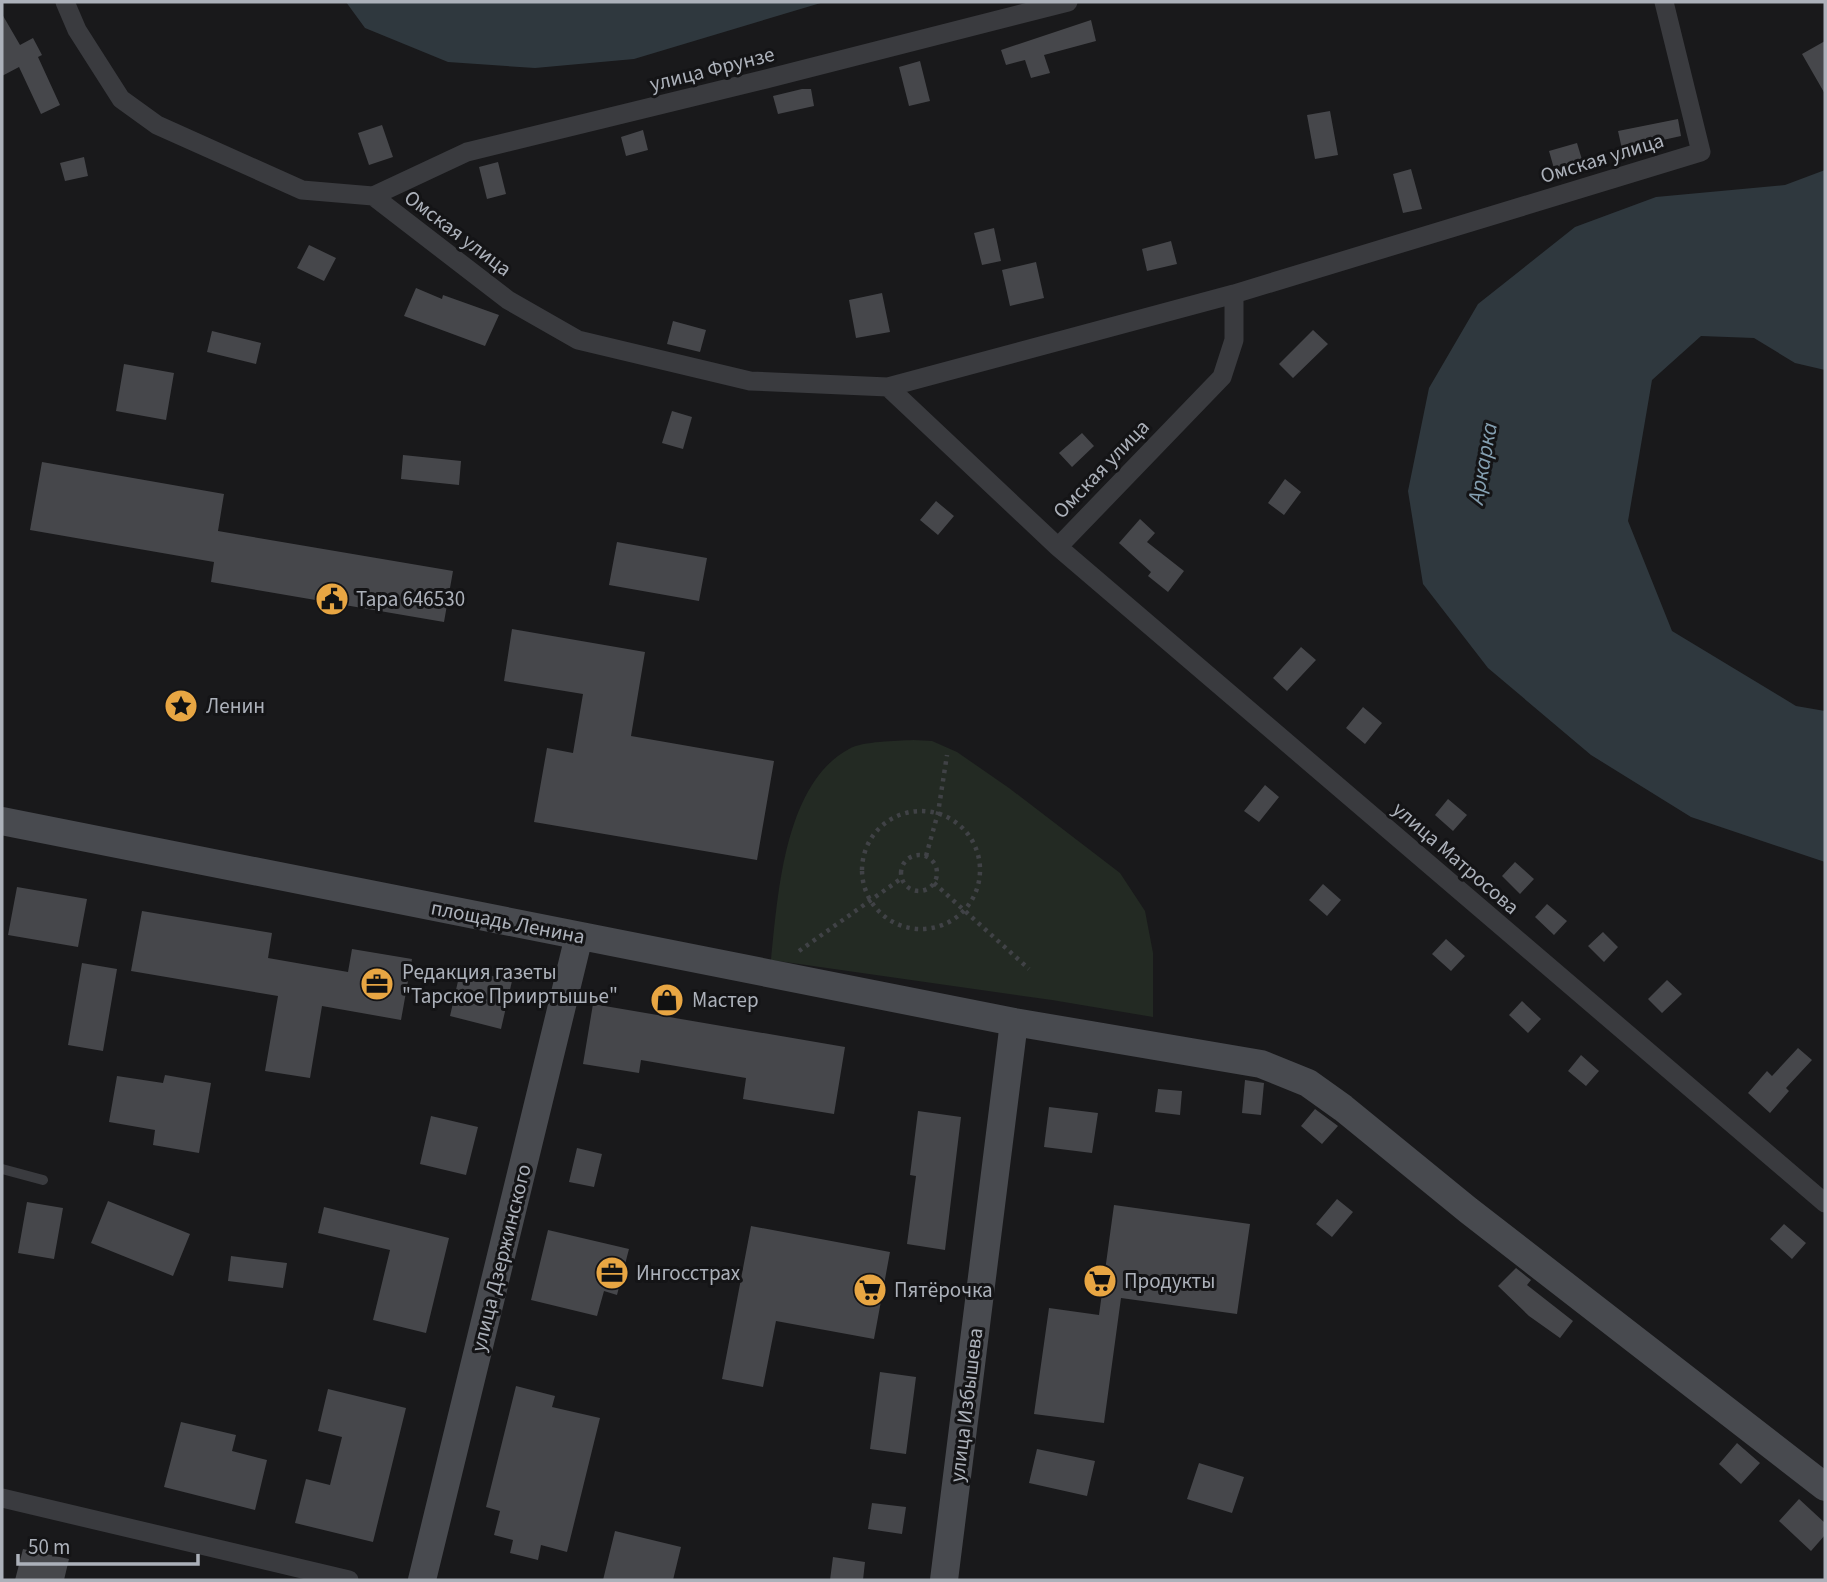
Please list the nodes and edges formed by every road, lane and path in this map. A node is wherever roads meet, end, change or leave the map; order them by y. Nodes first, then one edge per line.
1 (65, 2) edge
2 (1068, 2) edge
3 (1664, 2) edge
4 (373, 196) junction
5 (1234, 294) junction
6 (888, 387) junction
7 (1058, 547) junction
8 (947, 755) dead end
9 (938, 813) junction
10 (2, 821) edge
11 (926, 856) junction
12 (902, 878) junction
13 (934, 883) junction
14 (870, 901) junction
15 (964, 911) junction
16 (579, 936) junction
17 (799, 951) dead end
18 (1029, 969) dead end
19 (1014, 1022) junction
20 (2, 1169) edge
21 (43, 1180) dead end
22 (1825, 1203) edge
23 (1825, 1487) edge
24 (2, 1498) edge
25 (349, 1580) edge
26 (422, 1580) edge
27 (944, 1580) edge

1 - 4 street, Омская улица
2 - 4 street, улица Фрунзе
3 - 5 street, Омская улица
4 - 6 street, Омская улица
5 - 6 street, Омская улица
5 - 7 street, Омская улица
6 - 7 street, Омская улица
7 - 22 street, улица Матросова
8 - 9 path
9 - 11 path
9 - 14 path
9 - 15 path
10 - 16 street, площадь Ленина
11 - 12 path
11 - 13 path
12 - 13 path
12 - 14 path
13 - 15 path
14 - 15 path
14 - 17 path
15 - 18 path
16 - 19 street, площадь Ленина
16 - 26 street, улица Дзержинского
19 - 23 street, площадь Ленина
19 - 27 street, улица Избышева
20 - 21 lane
24 - 25 street

